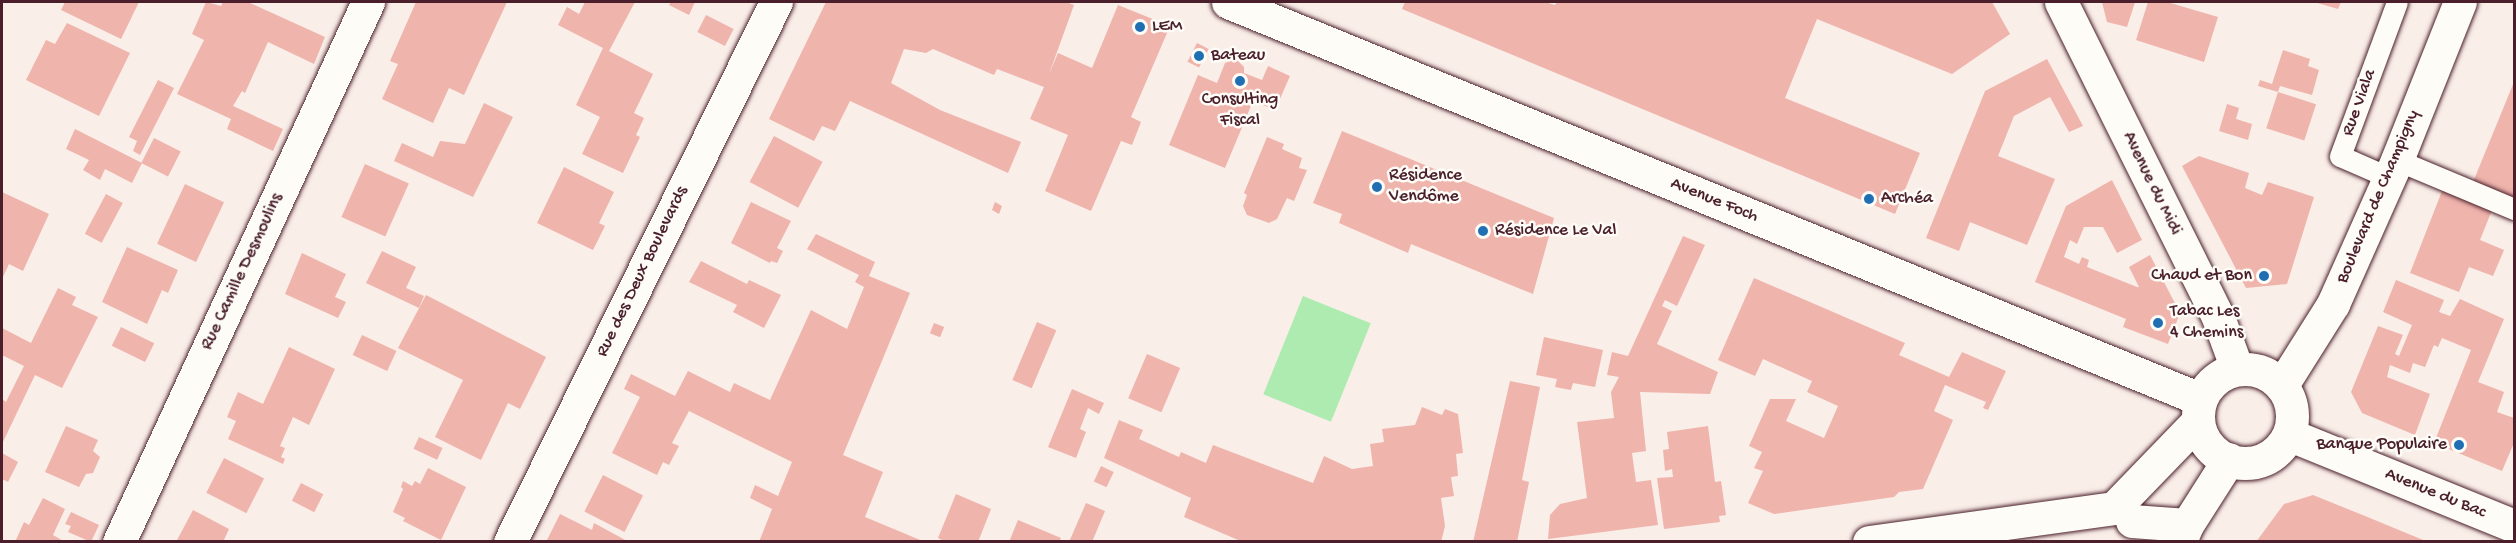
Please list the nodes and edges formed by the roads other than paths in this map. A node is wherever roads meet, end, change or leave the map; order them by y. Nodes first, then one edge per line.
1 (368, 2) edge
2 (776, 2) edge
3 (1227, 2) edge
4 (2061, 2) edge
5 (2397, 2) edge
6 (2460, 2) edge
7 (2393, 169) junction
8 (2514, 209) edge
9 (2236, 369) junction
10 (2282, 385) junction
11 (2199, 411) junction
12 (2290, 435) junction
13 (2229, 459) junction
14 (2130, 524) edge
15 (2514, 526) edge
16 (2184, 533) edge
17 (119, 542) edge
18 (510, 542) edge
19 (1869, 542) edge

1 - 17 main road, Rue Camille Desmoulins
2 - 18 main road, Rue des Deux Boulevards
3 - 11 main road, Avenue Foch
4 - 9 main road, Avenue du Midi
5 - 7 lane, Rue Viala
6 - 7 main road, Boulevard de Champigny
7 - 8 lane
7 - 10 main road, Boulevard de Champigny
9 - 10 main road
9 - 11 main road
10 - 12 main road
11 - 13 main road
11 - 14 main road
12 - 13 main road
12 - 15 main road, Avenue du Bac
13 - 16 main road
14 - 16 main road
14 - 19 main road

